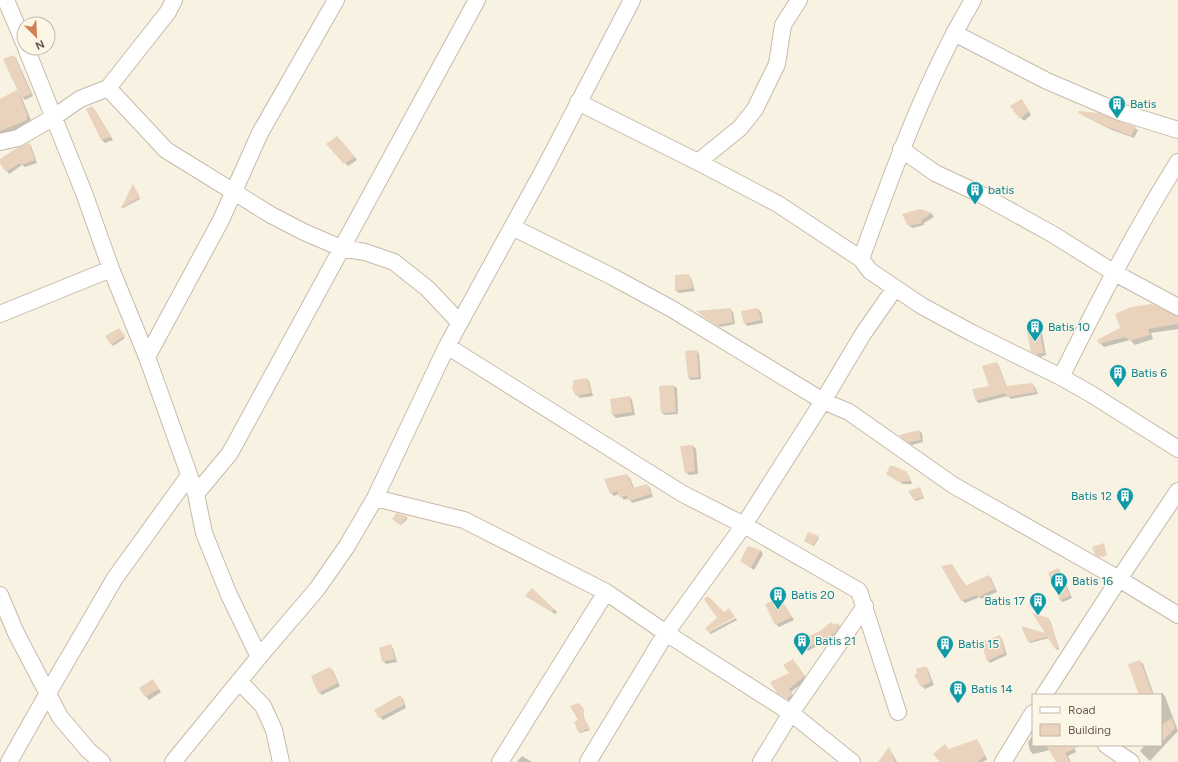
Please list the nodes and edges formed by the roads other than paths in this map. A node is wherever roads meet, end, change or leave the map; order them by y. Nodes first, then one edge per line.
1 (6, 0) edge
2 (174, 0) edge
3 (336, 0) edge
4 (477, 0) edge
5 (632, 0) edge
6 (799, 0) edge
7 (973, 0) edge
8 (16, 24) edge
9 (954, 33) junction
10 (29, 56) edge
11 (108, 88) junction
12 (578, 102) junction
13 (54, 117) junction
14 (1178, 130) edge
15 (0, 142) edge
16 (901, 149) junction
17 (698, 162) junction
18 (1178, 162) edge
19 (234, 192) junction
20 (512, 227) junction
21 (341, 248) junction
22 (861, 259) junction
23 (111, 269) junction
24 (1113, 272) junction
25 (895, 288) junction
26 (1178, 307) edge
27 (0, 314) edge
28 (459, 322) junction
29 (447, 346) junction
30 (147, 357) junction
31 (1061, 377) junction
32 (823, 401) junction
33 (1178, 449) edge
34 (188, 477) junction
35 (1178, 491) edge
36 (196, 494) junction
37 (375, 498) junction
38 (744, 525) junction
39 (1119, 578) junction
40 (606, 592) junction
41 (0, 595) edge
42 (865, 606) junction
43 (1178, 615) edge
44 (16, 633) junction
45 (666, 633) junction
46 (0, 634) edge
47 (259, 657) junction
48 (238, 681) junction
49 (48, 693) junction
50 (1045, 694) edge
51 (898, 712) dead end
52 (791, 713) junction
53 (1032, 716) edge
54 (1107, 746) edge
55 (9, 762) edge
56 (102, 762) edge
57 (173, 762) edge
58 (281, 762) edge
59 (500, 762) edge
60 (588, 762) edge
61 (761, 762) edge
62 (852, 762) edge
63 (1003, 762) edge
64 (1131, 762) edge

1 - 8 street
2 - 11 street
3 - 19 street
4 - 21 street
5 - 12 street
6 - 17 street
7 - 9 street
9 - 14 street
9 - 16 street
10 - 13 street
11 - 13 street
11 - 19 street
12 - 17 street
12 - 20 street
13 - 15 street
13 - 23 street
16 - 22 street
16 - 24 street
17 - 22 street
18 - 24 street
19 - 21 street
19 - 30 street
20 - 28 street
20 - 32 street
21 - 28 street
21 - 36 street
22 - 25 street
23 - 27 street
23 - 30 street
24 - 26 street
24 - 31 street
25 - 31 street
25 - 32 street
28 - 29 street
29 - 37 street
29 - 38 street
30 - 34 street
31 - 33 street
32 - 38 street
32 - 39 street
34 - 36 street
34 - 49 street
35 - 39 street
36 - 47 street
37 - 40 street
37 - 47 street
38 - 42 street
38 - 45 street
39 - 43 street
39 - 50 street
40 - 45 street
40 - 59 street
41 - 44 street
42 - 51 street
42 - 52 street
44 - 46 street
44 - 49 street
45 - 52 street
45 - 60 street
47 - 48 street
48 - 57 street
48 - 58 street
49 - 55 street
49 - 56 street
52 - 61 street
52 - 62 street
53 - 63 street
54 - 64 street

